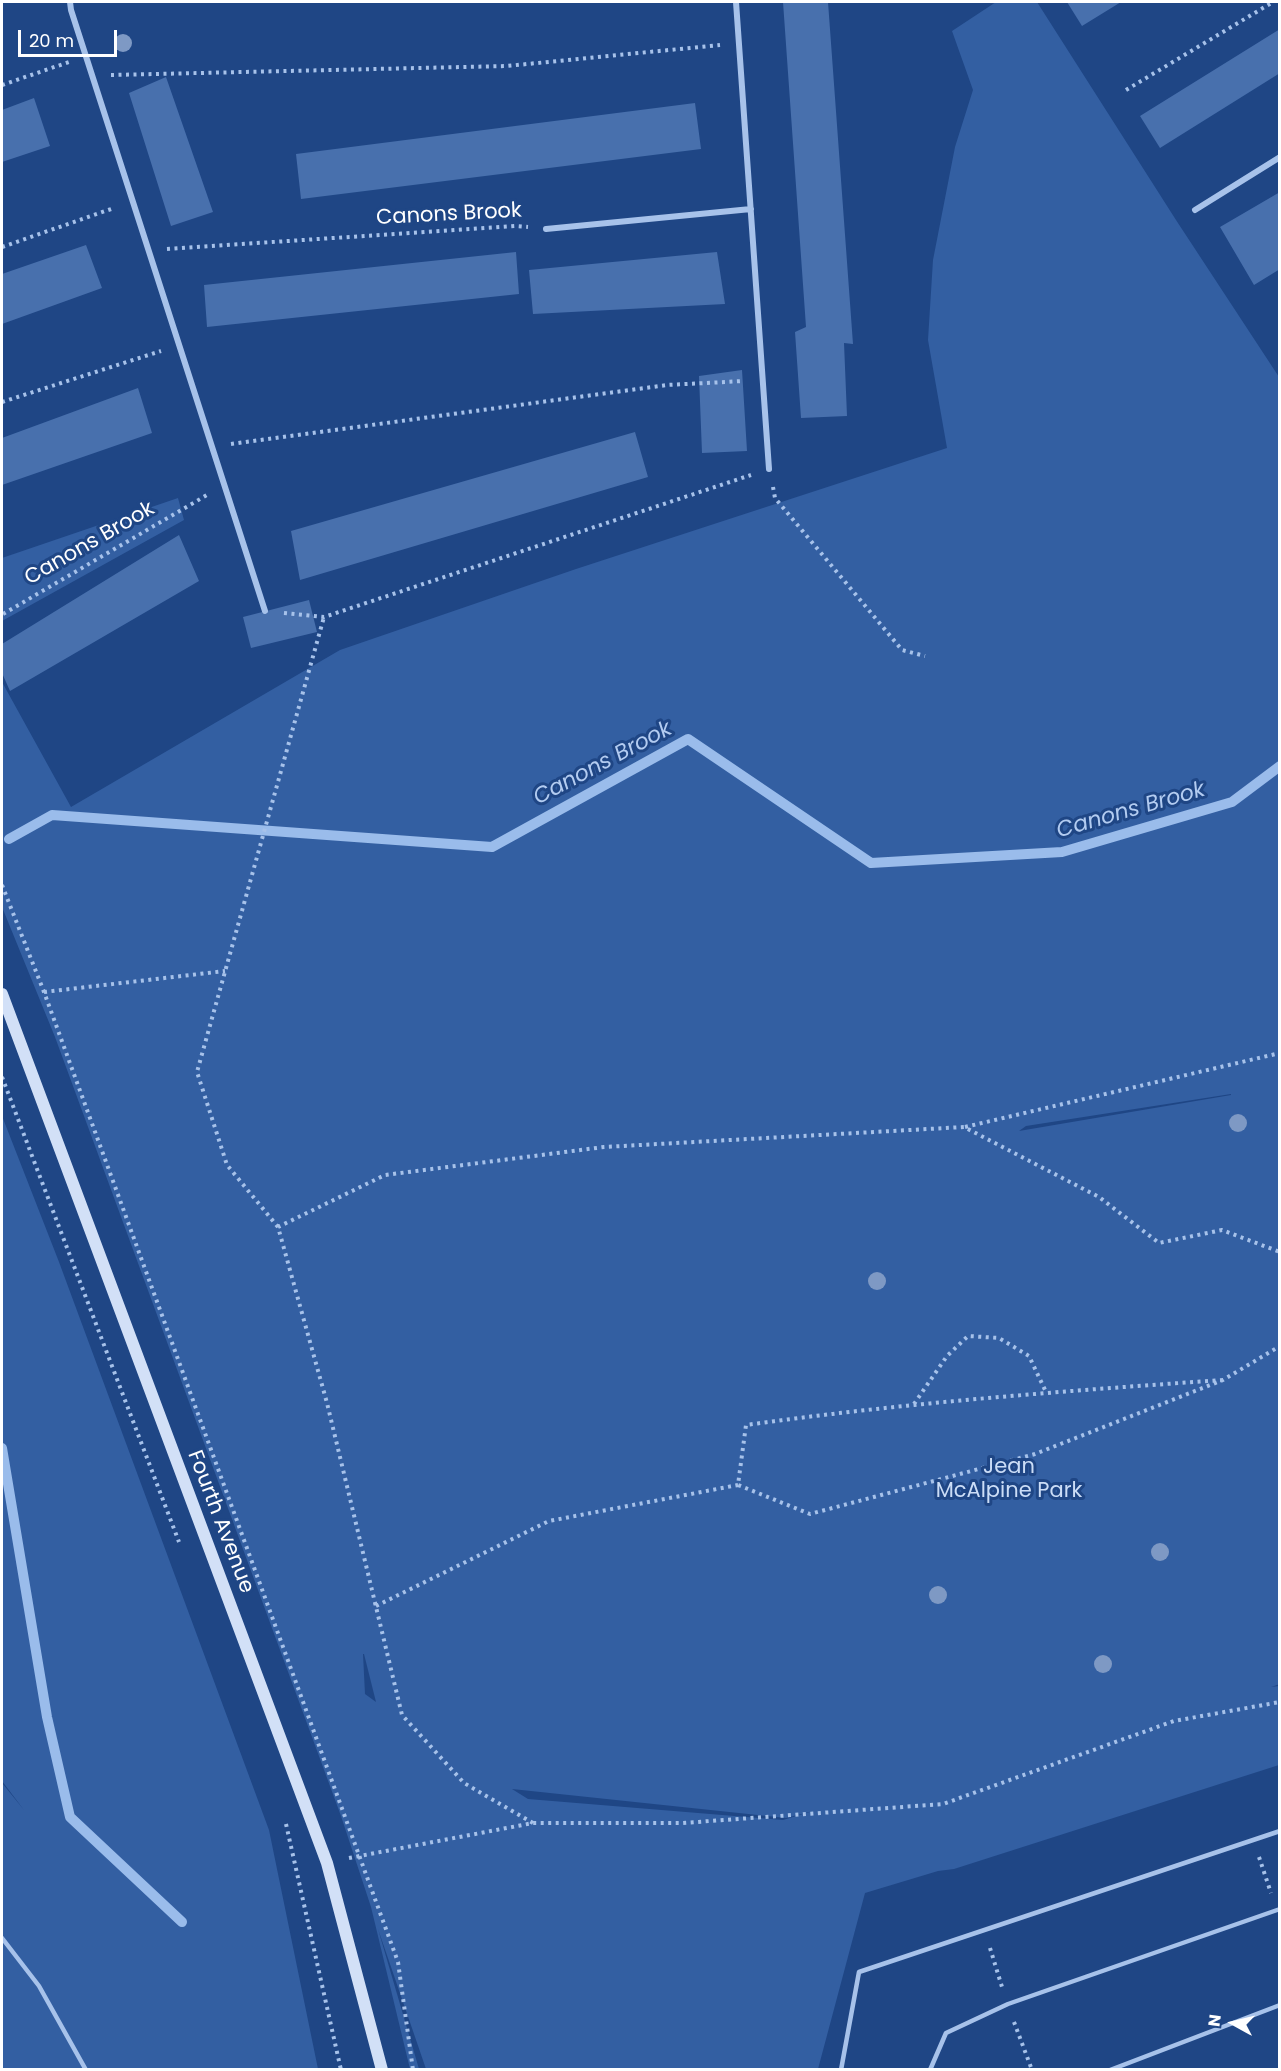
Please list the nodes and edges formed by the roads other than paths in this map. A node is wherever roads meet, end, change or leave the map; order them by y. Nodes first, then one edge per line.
1 (70, 2) edge
2 (736, 2) edge
3 (1280, 157) edge
4 (751, 209) junction
5 (1196, 210) dead end
6 (546, 229) road end
7 (769, 469) road end
8 (265, 611) road end
9 (2, 994) edge
10 (1280, 1831) edge
11 (1278, 1910) edge
12 (2, 1938) edge
13 (1280, 2005) edge
14 (86, 2070) edge
15 (382, 2070) edge
16 (841, 2070) edge
17 (930, 2070) edge
18 (1110, 2070) edge

1 - 8 street
2 - 4 street
3 - 5 street
4 - 6 street, Canons Brook
4 - 7 street
9 - 15 street, Fourth Avenue
10 - 16 lane
11 - 17 lane
12 - 14 lane
13 - 18 lane

